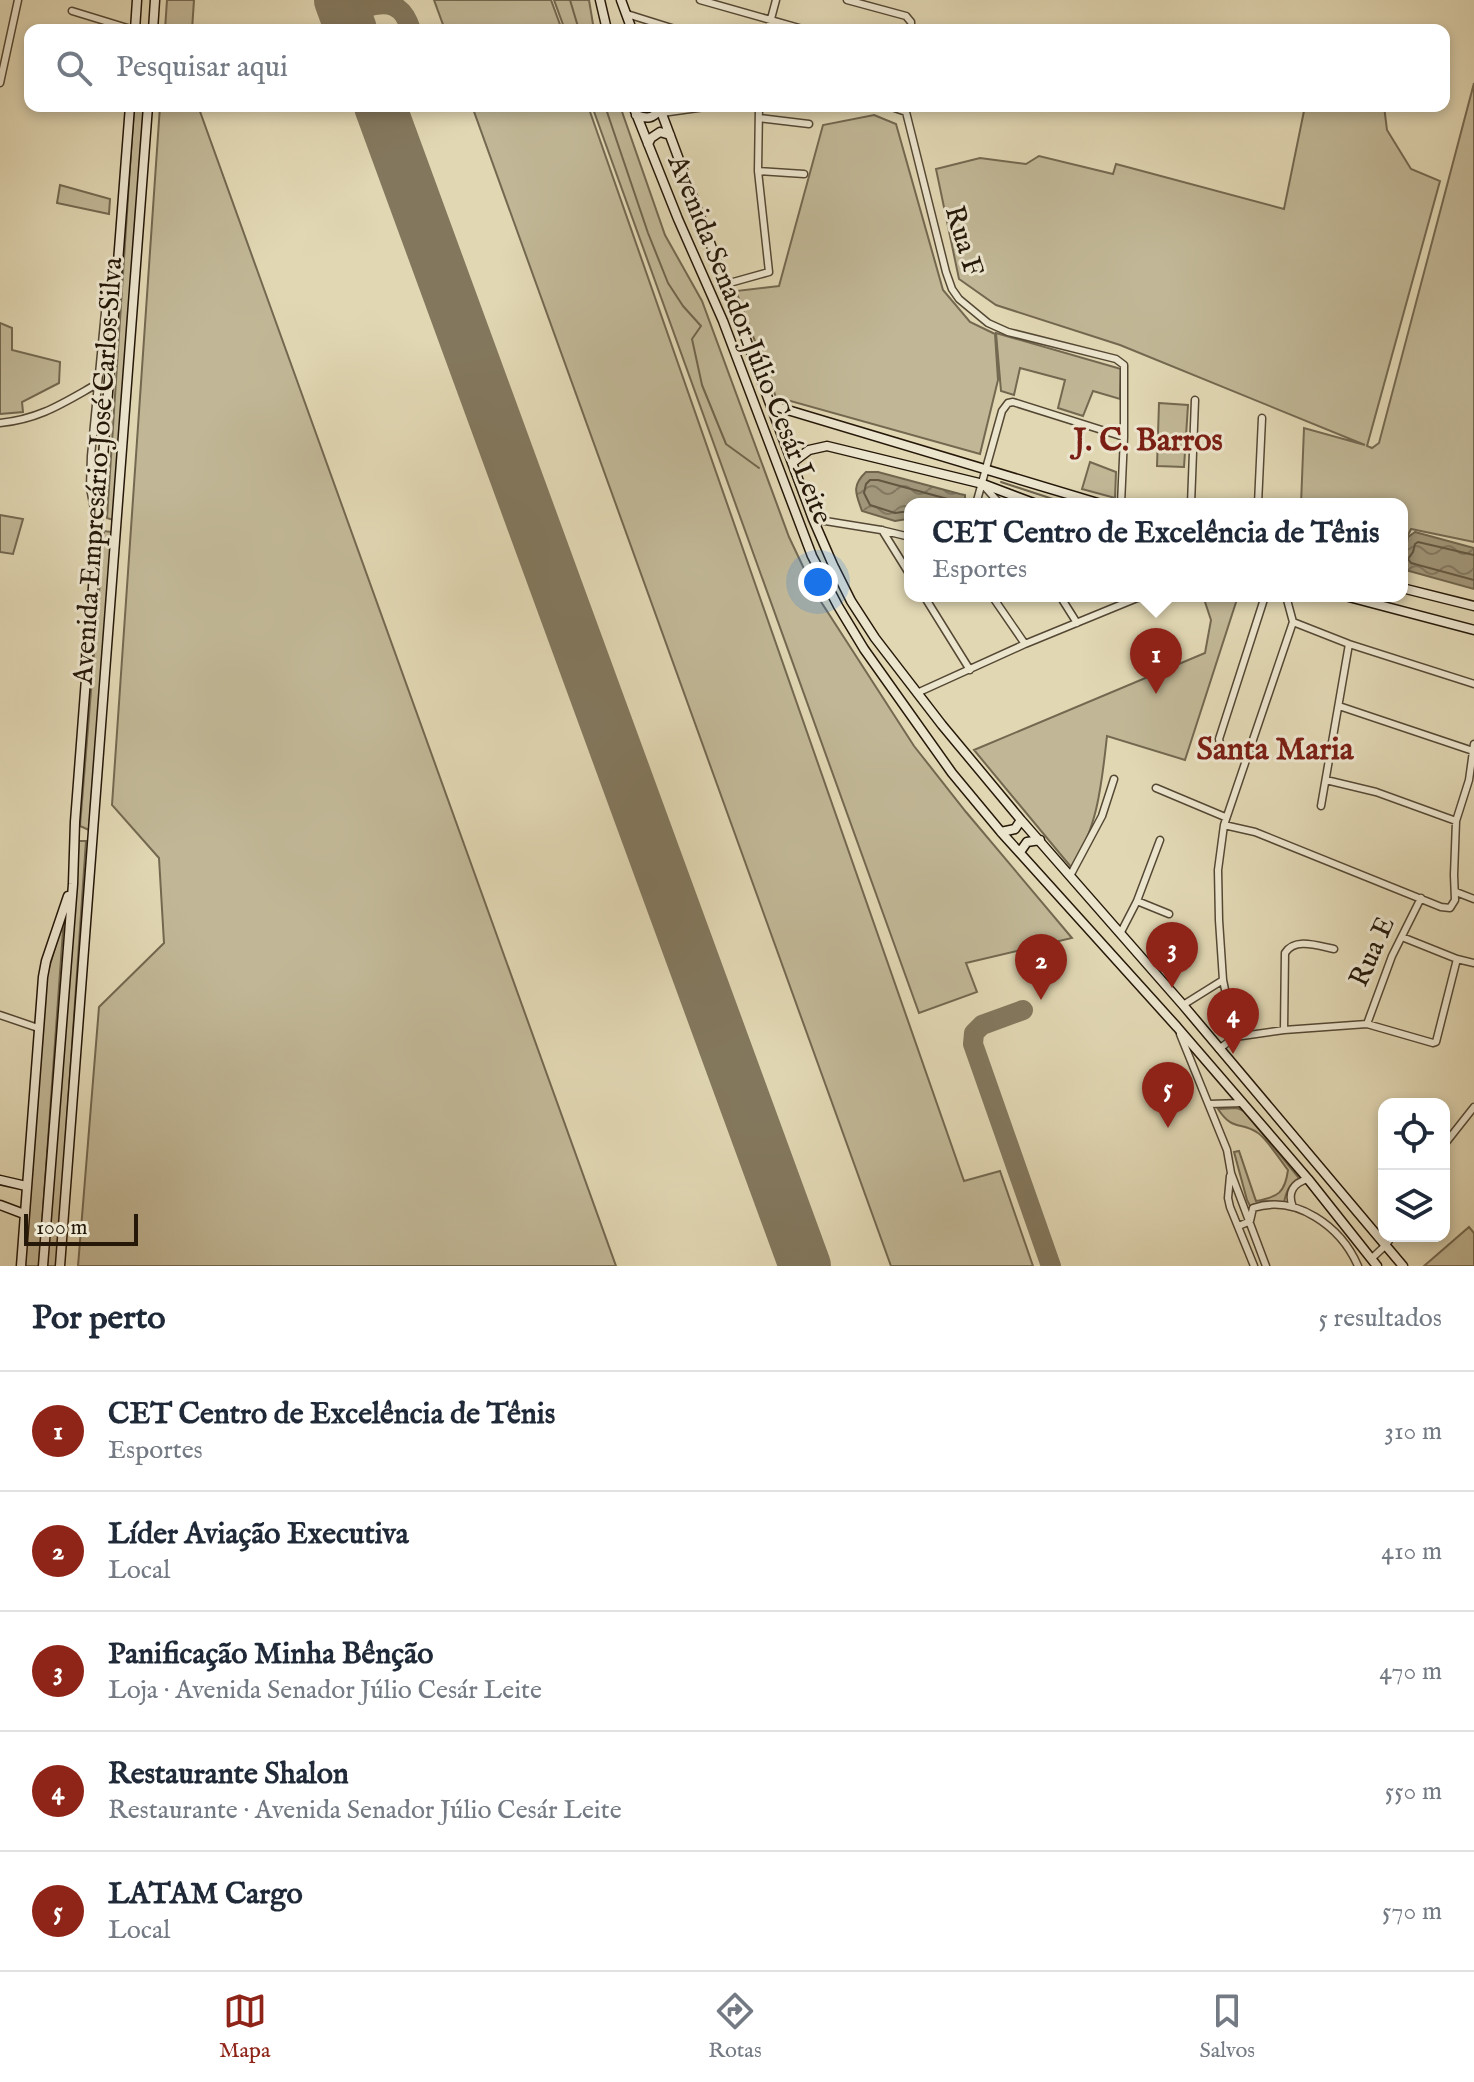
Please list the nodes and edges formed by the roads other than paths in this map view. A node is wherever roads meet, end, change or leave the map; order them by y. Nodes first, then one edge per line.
1 (18, 0) edge
2 (137, 0) edge
3 (155, 0) edge
4 (600, 0) edge
5 (621, 0) edge
6 (700, 0) edge
7 (776, 0) edge
8 (847, 0) edge
9 (886, 0) edge
10 (885, 10) junction
11 (72, 11) dead end
12 (627, 14) junction
13 (770, 21) junction
14 (115, 24) edge
15 (135, 24) edge
16 (153, 24) edge
17 (606, 24) edge
18 (630, 24) edge
19 (659, 24) edge
20 (769, 24) edge
21 (782, 24) edge
22 (910, 24) edge
23 (0, 83) edge
24 (130, 112) edge
25 (148, 112) edge
26 (636, 112) edge
27 (638, 112) edge
28 (657, 112) edge
29 (661, 112) edge
30 (759, 112) edge
31 (907, 112) edge
32 (759, 118) junction
33 (809, 124) dead end
34 (670, 135) junction
35 (648, 144) junction
36 (758, 171) junction
37 (804, 174) dead end
38 (118, 268) junction
39 (726, 284) junction
40 (97, 384) junction
41 (1195, 400) dead end
42 (771, 405) junction
43 (1262, 418) dead end
44 (0, 423) edge
45 (93, 431) junction
46 (106, 433) junction
47 (1124, 437) junction
48 (792, 463) junction
49 (986, 469) junction
50 (983, 484) junction
51 (978, 498) edge
52 (995, 498) edge
53 (1020, 498) edge
54 (1081, 498) edge
55 (1121, 498) edge
56 (1191, 498) edge
57 (1258, 498) edge
58 (813, 519) junction
59 (99, 526) junction
60 (117, 527) junction
61 (881, 530) junction
62 (904, 536) edge
63 (904, 566) edge
64 (1408, 590) edge
65 (928, 602) edge
66 (996, 602) edge
67 (1064, 602) edge
68 (1122, 602) edge
69 (1263, 602) edge
70 (1288, 602) edge
71 (1368, 602) edge
72 (1474, 606) edge
73 (1293, 622) junction
74 (1077, 623) junction
75 (1474, 630) edge
76 (1025, 644) junction
77 (1349, 644) junction
78 (970, 670) junction
79 (1474, 684) edge
80 (917, 693) junction
81 (1339, 706) junction
82 (1473, 748) edge
83 (1246, 758) junction
84 (1474, 767) edge
85 (1114, 779) dead end
86 (1326, 780) junction
87 (1469, 780) junction
88 (1156, 788) dead end
89 (1321, 806) dead end
90 (1021, 820) junction
91 (1224, 821) junction
92 (1456, 821) junction
93 (1001, 832) junction
94 (74, 838) junction
95 (94, 840) junction
96 (1040, 840) junction
97 (1160, 840) dead end
98 (1020, 852) junction
99 (1070, 876) junction
100 (73, 884) junction
101 (1456, 892) junction
102 (1421, 898) junction
103 (1474, 899) edge
104 (1137, 901) junction
105 (1169, 914) dead end
106 (1120, 934) junction
107 (1402, 937) junction
108 (1334, 949) dead end
109 (1457, 959) junction
110 (1474, 963) edge
111 (1223, 980) junction
112 (1183, 1005) junction
113 (0, 1015) edge
114 (1367, 1024) junction
115 (1177, 1027) junction
116 (38, 1028) junction
117 (1284, 1030) junction
118 (1235, 1037) junction
119 (1219, 1049) junction
120 (1243, 1103) junction
121 (1209, 1104) junction
122 (1474, 1107) edge
123 (1450, 1137) edge
124 (1231, 1173) junction
125 (1308, 1179) junction
126 (0, 1180) edge
127 (26, 1186) junction
128 (0, 1205) edge
129 (1293, 1207) junction
130 (24, 1214) junction
131 (1250, 1221) junction
132 (1239, 1226) junction
133 (1388, 1242) edge
134 (1386, 1245) junction
135 (1374, 1262) edge
136 (21, 1266) edge
137 (43, 1266) edge
138 (60, 1266) edge
139 (1254, 1266) edge
140 (1266, 1266) edge
141 (1358, 1266) edge
142 (1403, 1266) edge

1 - 23 street
2 - 15 main road
3 - 16 main road
4 - 17 main road
5 - 12 main road
6 - 13 street
7 - 13 street
8 - 10 street
9 - 10 street
10 - 22 street
11 - 14 street
12 - 18 main road
12 - 19 street
13 - 20 street
13 - 21 street
24 - 38 main road, Avenida Empresário José Carlos Silva
25 - 60 main road, Avenida Empresário José Carlos Silva
26 - 35 main road, Avenida Senador Júlio Cesár Leite
27 - 28 main road
29 - 34 main road, Avenida Senador Júlio Cesár Leite
30 - 32 street
31 - 47 street, Rua F
32 - 33 street
32 - 36 street
34 - 35 main road
34 - 39 main road, Avenida Senador Júlio Cesár Leite
35 - 93 main road, Avenida Senador Júlio Cesár Leite
36 - 37 street
36 - 39 street
38 - 40 street
38 - 46 main road, Avenida Empresário José Carlos Silva
39 - 42 main road, Avenida Senador Júlio Cesár Leite
40 - 44 street
40 - 45 street
41 - 56 street
42 - 48 main road, Avenida Senador Júlio Cesár Leite
42 - 49 main road
43 - 57 street
45 - 46 street
45 - 59 street
46 - 59 main road, Avenida Empresário José Carlos Silva
47 - 49 street
47 - 55 street
48 - 50 main road
48 - 58 main road, Avenida Senador Júlio Cesár Leite
49 - 50 street
49 - 54 main road
50 - 51 street
50 - 52 street
50 - 53 main road
58 - 61 street
58 - 80 main road, Avenida Senador Júlio Cesár Leite
59 - 60 main road
59 - 94 main road, Avenida Empresário José Carlos Silva
60 - 95 main road, Avenida Empresário José Carlos Silva
61 - 62 street
61 - 63 street
64 - 72 main road
65 - 78 street
66 - 76 street
67 - 74 street
68 - 74 street
69 - 83 street
70 - 73 street
71 - 75 main road
73 - 77 street
73 - 83 street
74 - 76 street
76 - 78 street
77 - 79 street
77 - 81 street
78 - 80 street
80 - 90 main road, Avenida Senador Júlio Cesár Leite
81 - 82 street
81 - 86 street
82 - 87 street
83 - 91 street
84 - 87 street
85 - 99 street
86 - 89 street
86 - 92 street
87 - 92 street
88 - 91 street
90 - 93 main road
90 - 96 main road, Avenida Senador Júlio Cesár Leite
91 - 102 street
91 - 111 street
92 - 101 street
93 - 98 main road, Avenida Senador Júlio Cesár Leite
94 - 95 main road
94 - 100 main road, Avenida Empresário José Carlos Silva
95 - 138 main road, Avenida Empresário José Carlos Silva
96 - 98 main road
96 - 99 main road, Avenida Senador Júlio Cesár Leite
97 - 104 street
98 - 115 main road, Avenida Senador Júlio Cesár Leite
99 - 106 main road, Avenida Senador Júlio Cesár Leite
100 - 116 main road, Avenida Empresário José Carlos Silva
100 - 137 main road, Avenida Empresário José Carlos Silva
101 - 102 street
101 - 103 street
102 - 107 street, Rua E
104 - 105 street
104 - 106 street
106 - 112 main road, Avenida Senador Júlio Cesár Leite
107 - 109 street
107 - 114 street, Rua E
108 - 117 street
109 - 110 street
109 - 114 street
111 - 112 street
111 - 118 street
112 - 119 main road, Avenida Senador Júlio Cesár Leite
113 - 116 street
114 - 117 street
115 - 120 main road, Avenida Senador Júlio Cesár Leite
115 - 121 street
116 - 127 main road, Avenida Empresário José Carlos Silva
117 - 118 street
118 - 119 street
119 - 134 main road, Avenida Senador Júlio Cesár Leite
120 - 121 street
120 - 125 main road, Avenida Senador Júlio Cesár Leite
121 - 124 street
122 - 123 street
124 - 131 street
124 - 132 street
125 - 129 street
125 - 135 main road, Avenida Senador Júlio Cesár Leite
126 - 127 main road
127 - 130 main road, Avenida Empresário José Carlos Silva
128 - 130 main road
129 - 131 street
129 - 141 street
130 - 136 main road, Avenida Empresário José Carlos Silva
131 - 132 street
131 - 140 street
132 - 139 street
133 - 134 street
134 - 135 street
134 - 142 main road, Avenida Senador Júlio Cesár Leite

